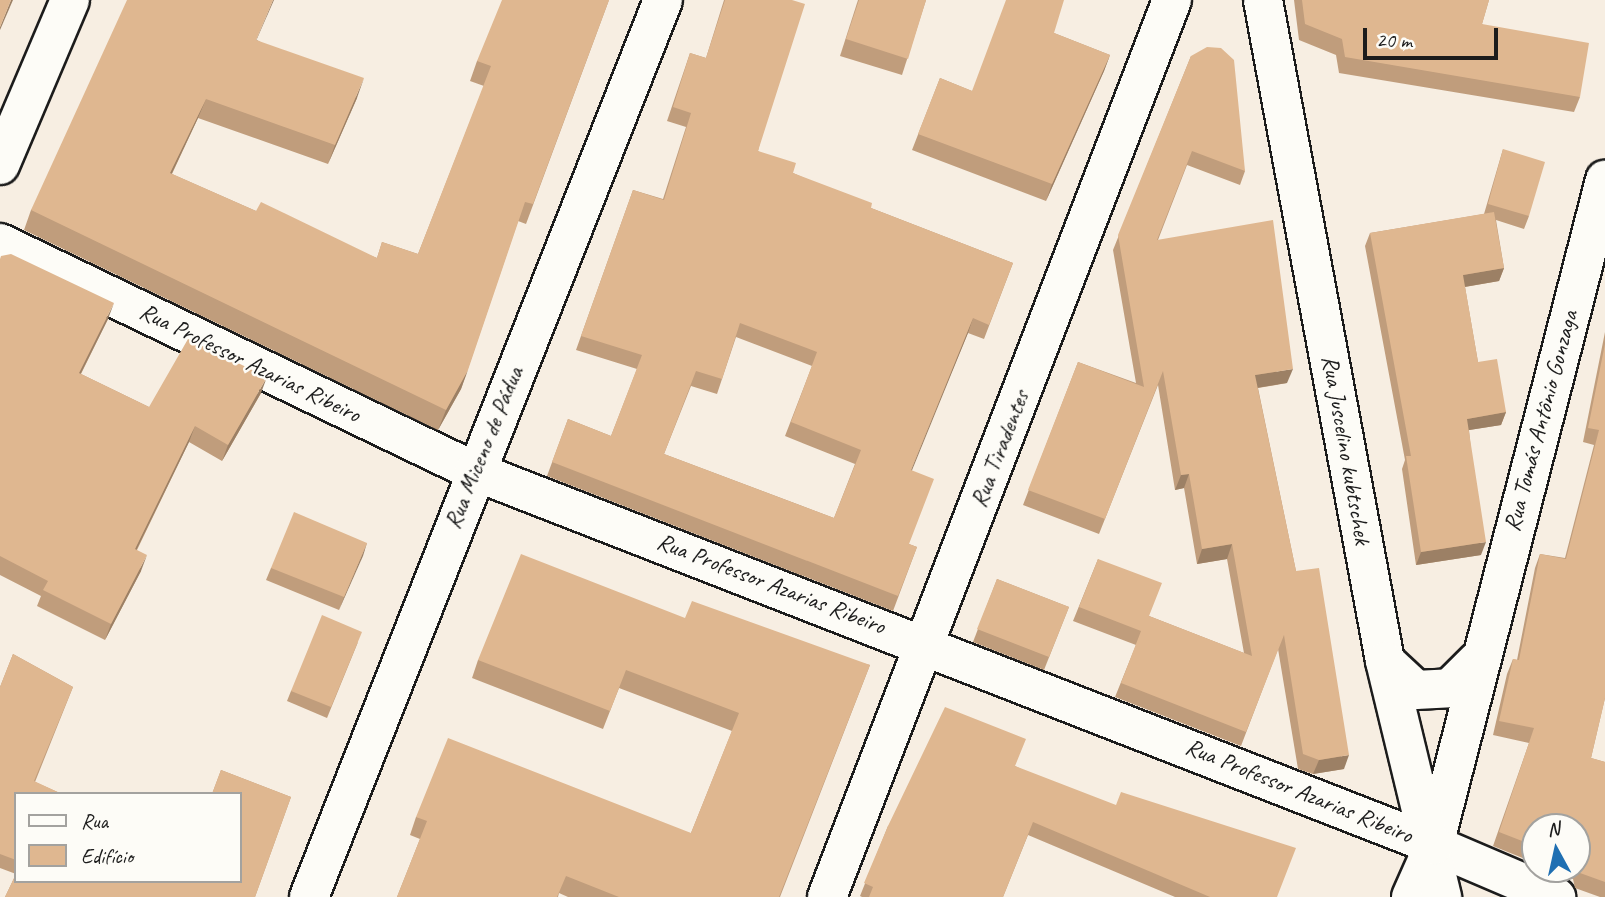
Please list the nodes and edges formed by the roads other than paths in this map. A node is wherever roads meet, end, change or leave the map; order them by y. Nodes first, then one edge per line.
1 (69, 0) edge
2 (663, 0) edge
3 (1172, 0) edge
4 (1263, 0) edge
5 (0, 165) edge
6 (1605, 180) edge
7 (0, 243) edge
8 (474, 471) junction
9 (925, 643) junction
10 (1385, 660) junction
11 (1477, 661) junction
12 (1434, 845) junction
13 (309, 897) edge
14 (827, 897) edge
15 (1412, 897) edge
16 (1441, 897) edge
17 (1556, 897) edge

1 - 5 main road
2 - 8 main road, Rua Miceno de Pádua
3 - 9 main road, Rua Tiradentes
4 - 10 main road, Rua Juscelino kubtschek
6 - 11 main road, Rua Tomás Antônio Gonzaga
7 - 8 main road, Rua Professor Azarias Ribeiro
8 - 9 main road, Rua Professor Azarias Ribeiro
8 - 13 main road, Rua Miceno de Pádua
9 - 12 main road, Rua Professor Azarias Ribeiro
9 - 14 main road, Rua Tiradentes
10 - 11 main road
10 - 12 main road, Rua Juscelino kubtschek
11 - 12 main road, Rua Tomás Antônio Gonzaga
12 - 15 main road, Rua Tomás Antônio Gonzaga
12 - 16 main road, Rua Juscelino kubtschek
12 - 17 main road, Rua Professor Azarias Ribeiro

